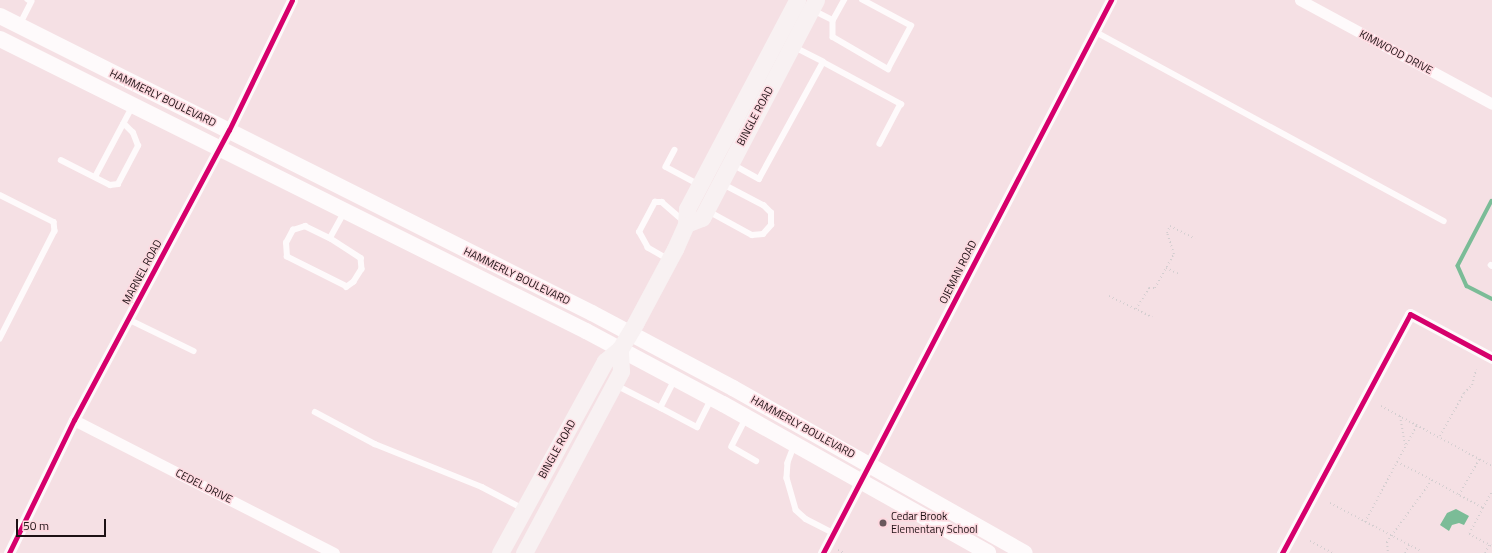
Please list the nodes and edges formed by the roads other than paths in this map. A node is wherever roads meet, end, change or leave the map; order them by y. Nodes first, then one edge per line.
1 (28, 0) edge
2 (292, 0) edge
3 (844, 0) edge
4 (862, 0) edge
5 (1111, 0) edge
6 (1300, 0) edge
7 (803, 2) edge
8 (0, 16) edge
9 (833, 20) junction
10 (19, 26) junction
11 (1094, 31) junction
12 (0, 39) edge
13 (52, 42) junction
14 (792, 46) junction
15 (44, 61) junction
16 (823, 62) junction
17 (1492, 104) edge
18 (134, 105) junction
19 (124, 124) junction
20 (228, 130) junction
21 (880, 144) dead end
22 (219, 148) junction
23 (675, 150) dead end
24 (61, 160) dead end
25 (722, 170) junction
26 (95, 177) junction
27 (700, 185) junction
28 (0, 195) edge
29 (706, 210) junction
30 (345, 211) junction
31 (1444, 221) dead end
32 (410, 222) junction
33 (686, 224) junction
34 (330, 238) junction
35 (402, 240) junction
36 (669, 260) junction
37 (128, 320) junction
38 (630, 333) junction
39 (0, 340) edge
40 (620, 349) junction
41 (194, 350) dead end
42 (1492, 358) edge
43 (676, 378) junction
44 (614, 384) junction
45 (713, 398) junction
46 (661, 408) junction
47 (315, 412) dead end
48 (747, 417) junction
49 (74, 420) junction
50 (795, 445) junction
51 (756, 461) dead end
52 (868, 464) junction
53 (859, 481) junction
54 (528, 501) junction
55 (551, 504) junction
56 (833, 533) junction
57 (8, 553) edge
58 (334, 553) edge
59 (500, 553) edge
60 (524, 553) edge
61 (823, 553) edge
62 (988, 553) edge
63 (1025, 553) edge
64 (1282, 553) edge

1 - 10 lane
2 - 20 street, MARNEL ROAD
3 - 9 lane
4 - 9 lane
5 - 11 street, OJEMAN ROAD
6 - 17 street, KIMWOOD DRIVE
7 - 9 lane
7 - 14 main road, BINGLE ROAD
7 - 25 main road, BINGLE ROAD
8 - 10 main road, HAMMERLY BOULEVARD
10 - 13 main road, HAMMERLY BOULEVARD
11 - 31 lane
11 - 52 street, OJEMAN ROAD
12 - 15 main road, HAMMERLY BOULEVARD
13 - 15 main road
13 - 20 main road, HAMMERLY BOULEVARD
14 - 16 lane
14 - 25 main road, BINGLE ROAD
15 - 18 main road, HAMMERLY BOULEVARD
16 - 21 lane
16 - 25 lane
18 - 19 lane
18 - 22 main road, HAMMERLY BOULEVARD
19 - 26 lane
19 - 26 lane
20 - 22 street, MARNEL ROAD
20 - 32 main road, HAMMERLY BOULEVARD
22 - 30 main road, HAMMERLY BOULEVARD
22 - 37 street, MARNEL ROAD
23 - 27 lane
24 - 26 lane
25 - 27 main road, BINGLE ROAD
25 - 29 main road, BINGLE ROAD
25 - 29 lane
27 - 33 main road, BINGLE ROAD
28 - 39 lane
29 - 33 main road, BINGLE ROAD
30 - 34 lane
30 - 35 main road, HAMMERLY BOULEVARD
32 - 35 main road
32 - 38 main road, HAMMERLY BOULEVARD
33 - 36 main road, BINGLE ROAD
33 - 36 lane
34 - 34 lane
35 - 40 main road, HAMMERLY BOULEVARD
36 - 38 main road, BINGLE ROAD
37 - 41 lane
37 - 49 street, MARNEL ROAD
38 - 40 main road, BINGLE ROAD
38 - 52 main road, HAMMERLY BOULEVARD
40 - 43 main road, HAMMERLY BOULEVARD
40 - 44 main road, BINGLE ROAD
40 - 54 main road, BINGLE ROAD
42 - 64 street
43 - 45 main road, HAMMERLY BOULEVARD
43 - 46 lane
44 - 46 lane
44 - 55 main road, BINGLE ROAD
45 - 46 lane
45 - 48 main road, HAMMERLY BOULEVARD
47 - 54 lane
48 - 50 main road, HAMMERLY BOULEVARD
48 - 51 lane
49 - 57 street, MARNEL ROAD
49 - 58 street, CEDEL DRIVE
50 - 53 main road, HAMMERLY BOULEVARD
50 - 56 lane
52 - 53 street, OJEMAN ROAD
52 - 63 main road, HAMMERLY BOULEVARD
53 - 56 street, OJEMAN ROAD
53 - 62 main road, HAMMERLY BOULEVARD
54 - 55 main road
54 - 59 main road, BINGLE ROAD
55 - 60 main road, BINGLE ROAD
56 - 61 street, OJEMAN ROAD

